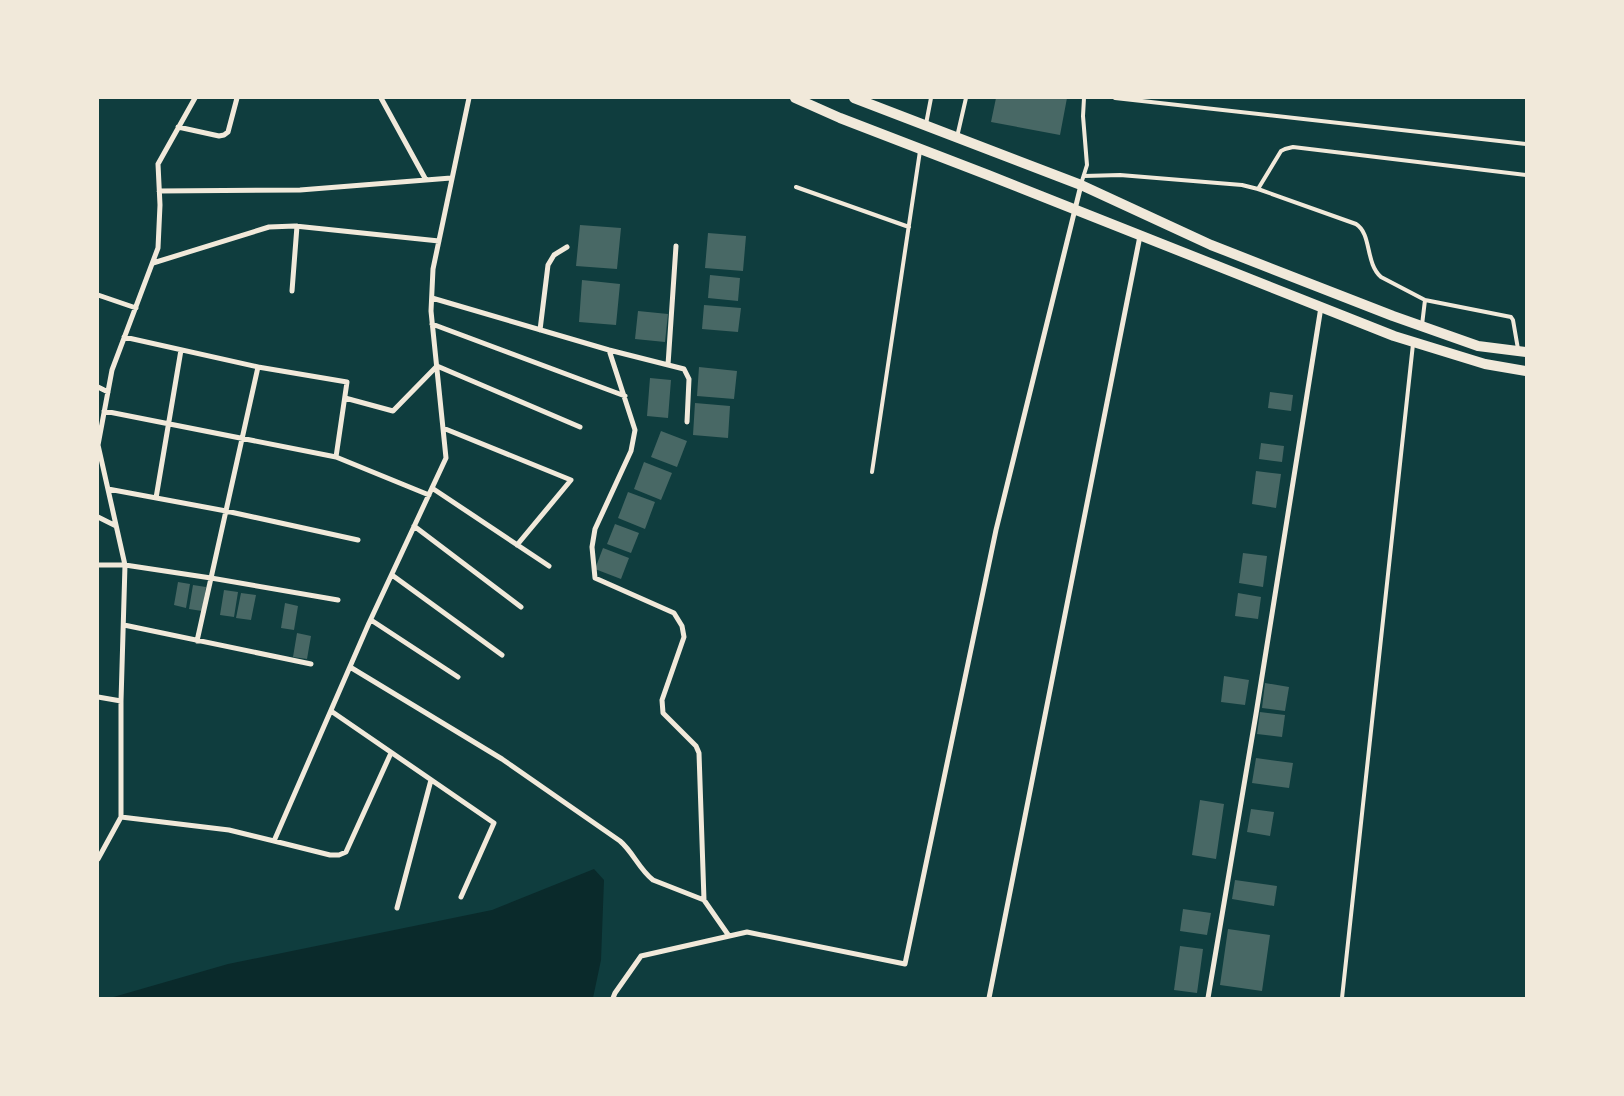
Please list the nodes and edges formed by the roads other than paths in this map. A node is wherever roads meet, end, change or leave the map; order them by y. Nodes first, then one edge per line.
1 (195, 98) edge
2 (237, 98) edge
3 (381, 98) edge
4 (469, 98) edge
5 (795, 98) edge
6 (854, 98) edge
7 (931, 98) edge
8 (966, 98) edge
9 (1084, 98) edge
10 (1115, 98) edge
11 (925, 126) junction
12 (178, 127) junction
13 (956, 138) junction
14 (1526, 144) edge
15 (921, 149) junction
16 (1526, 175) edge
17 (451, 178) junction
18 (426, 180) junction
19 (1082, 181) junction
20 (796, 187) dead end
21 (1258, 189) junction
22 (159, 191) junction
23 (1074, 209) junction
24 (298, 226) junction
25 (909, 227) junction
26 (1140, 235) junction
27 (438, 240) junction
28 (676, 246) dead end
29 (567, 247) dead end
30 (153, 263) junction
31 (292, 291) dead end
32 (98, 295) edge
33 (432, 298) junction
34 (1425, 300) junction
35 (1321, 307) junction
36 (136, 308) junction
37 (432, 324) junction
38 (1422, 326) junction
39 (540, 330) junction
40 (124, 338) junction
41 (1414, 342) junction
42 (181, 350) junction
43 (610, 350) junction
44 (1523, 352) edge
45 (668, 365) junction
46 (437, 366) junction
47 (258, 367) junction
48 (1526, 371) edge
49 (98, 387) edge
50 (108, 392) junction
51 (625, 396) junction
52 (345, 398) junction
53 (104, 411) junction
54 (687, 422) dead end
55 (168, 424) junction
56 (580, 427) dead end
57 (443, 428) junction
58 (242, 439) junction
59 (336, 457) junction
60 (872, 472) dead end
61 (432, 488) junction
62 (108, 489) junction
63 (429, 495) junction
64 (156, 498) junction
65 (226, 511) junction
66 (98, 517) edge
67 (116, 526) junction
68 (414, 526) junction
69 (358, 540) dead end
70 (518, 545) junction
71 (98, 565) edge
72 (125, 565) junction
73 (549, 566) dead end
74 (392, 575) junction
75 (211, 578) junction
76 (338, 600) dead end
77 (521, 607) dead end
78 (371, 620) junction
79 (124, 625) junction
80 (197, 641) junction
81 (502, 655) dead end
82 (311, 664) dead end
83 (350, 667) junction
84 (458, 677) dead end
85 (98, 697) edge
86 (121, 701) junction
87 (331, 711) junction
88 (391, 753) junction
89 (431, 780) junction
90 (122, 817) junction
91 (274, 841) junction
92 (98, 859) edge
93 (461, 897) dead end
94 (704, 900) junction
95 (397, 908) dead end
96 (730, 936) junction
97 (613, 998) edge
98 (989, 998) edge
99 (1208, 998) edge
100 (1342, 998) edge

1 - 12 street
2 - 12 street
3 - 18 street
4 - 17 street
5 - 15 main road
6 - 11 main road
7 - 11 lane
8 - 13 lane
9 - 19 lane
10 - 14 lane
11 - 13 main road
12 - 22 street
13 - 19 main road
15 - 23 main road
15 - 25 lane
16 - 21 lane
17 - 18 street
17 - 27 street
18 - 22 street
19 - 21 lane
19 - 23 street
19 - 38 main road
20 - 25 lane
21 - 34 lane
22 - 30 street
23 - 26 main road
23 - 96 street
24 - 27 street
24 - 30 street
24 - 31 street
25 - 60 lane
26 - 35 main road
26 - 98 street
27 - 33 street
28 - 45 street
29 - 39 street
30 - 36 street
32 - 36 street
33 - 37 street
33 - 39 street
34 - 38 lane
34 - 44 lane
35 - 41 main road
35 - 99 street
36 - 40 street
37 - 46 street
37 - 51 street
38 - 44 main road
39 - 43 street
40 - 42 street
40 - 50 street
41 - 48 main road
41 - 100 lane
42 - 47 street
42 - 55 street
43 - 45 street
43 - 51 street
45 - 54 street
46 - 52 street
46 - 56 street
46 - 57 street
47 - 52 street
47 - 58 street
49 - 50 street
50 - 53 street
51 - 94 street
52 - 59 street
53 - 55 street
53 - 62 street
55 - 58 street
55 - 64 street
57 - 61 street
57 - 70 street
58 - 59 street
58 - 65 street
59 - 63 street
61 - 63 street
61 - 70 street
62 - 64 street
62 - 67 street
63 - 68 street
64 - 65 street
65 - 69 street
65 - 75 street
66 - 67 street
67 - 72 street
68 - 74 street
68 - 77 street
70 - 73 street
71 - 72 street
72 - 75 street
72 - 79 street
74 - 78 street
74 - 81 street
75 - 76 street
75 - 80 street
78 - 83 street
78 - 84 street
79 - 80 street
79 - 86 street
80 - 82 street
83 - 87 street
83 - 94 street
85 - 86 street
86 - 90 street
87 - 88 street
87 - 91 street
88 - 89 street
88 - 91 street
89 - 93 street
89 - 95 street
90 - 91 street
90 - 92 street
94 - 96 street
96 - 97 street

